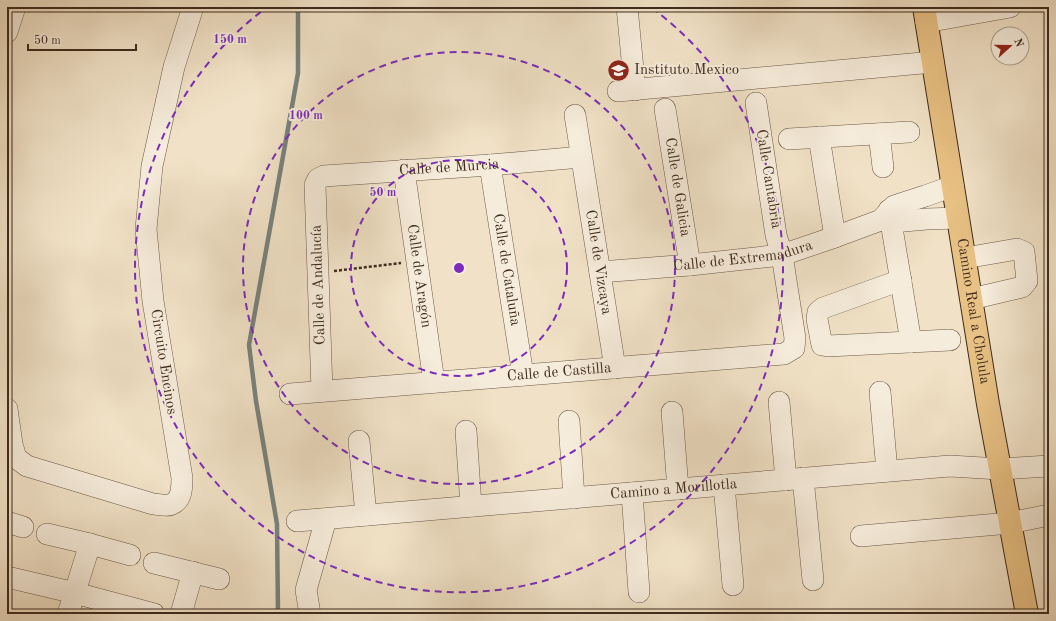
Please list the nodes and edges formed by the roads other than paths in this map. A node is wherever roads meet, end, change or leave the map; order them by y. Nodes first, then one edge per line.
1 (15, 7) edge
2 (193, 7) edge
3 (627, 7) edge
4 (1010, 7) edge
5 (955, 12) edge
6 (925, 14) edge
7 (7, 32) edge
8 (933, 62) junction
9 (756, 103) dead end
10 (665, 110) dead end
11 (575, 116) dead end
12 (909, 132) dead end
13 (879, 134) junction
14 (819, 137) junction
15 (789, 139) dead end
16 (581, 157) junction
17 (490, 165) junction
18 (883, 167) dead end
19 (404, 170) junction
20 (318, 179) joint
21 (952, 186) junction
22 (910, 211) junction
23 (887, 218) junction
24 (958, 218) junction
25 (835, 237) junction
26 (782, 255) junction
27 (965, 258) junction
28 (690, 265) junction
29 (600, 272) junction
30 (901, 280) junction
31 (971, 299) junction
32 (950, 340) dead end
33 (911, 342) junction
34 (794, 348) joint
35 (615, 368) junction
36 (523, 375) junction
37 (434, 382) junction
38 (322, 391) junction
39 (880, 392) dead end
40 (290, 394) dead end
41 (779, 402) dead end
42 (7, 409) edge
43 (672, 412) dead end
44 (569, 421) dead end
45 (466, 431) dead end
46 (359, 441) dead end
47 (1049, 466) edge
48 (1000, 469) junction
49 (887, 471) junction
50 (794, 479) junction
51 (724, 485) junction
52 (678, 489) junction
53 (632, 493) junction
54 (574, 498) junction
55 (471, 506) junction
56 (366, 515) junction
57 (1049, 515) edge
58 (326, 519) junction
59 (298, 521) dead end
60 (1010, 523) junction
61 (47, 534) dead end
62 (861, 536) dead end
63 (90, 544) junction
64 (130, 555) dead end
65 (154, 563) dead end
66 (193, 572) junction
67 (7, 577) edge
68 (219, 579) dead end
69 (814, 580) dead end
70 (734, 585) dead end
71 (639, 592) dead end
72 (75, 593) junction
73 (68, 614) edge
74 (154, 614) edge
75 (181, 614) edge
76 (310, 614) edge
77 (1023, 614) edge

1 - 7 street
2 - 42 street, Circuito Encinos
3 - 8 street
4 - 5 street
5 - 6 street
6 - 8 main road, Camino Real a Cholula
8 - 21 main road, Camino Real a Cholula
9 - 26 street, Calle Cantabria
10 - 28 street, Calle de Galicia
11 - 16 street, Calle de Vizcaya
12 - 13 street
13 - 14 street
13 - 18 street
14 - 15 street
14 - 25 street
16 - 17 street, Calle de Murcia
16 - 29 street, Calle de Vizcaya
17 - 19 street, Calle de Murcia
17 - 36 street, Calle de Cataluña
19 - 20 street, Calle de Murcia
19 - 37 street, Calle de Aragón
20 - 38 street, Calle de Andalucía
21 - 22 street, Calle de Extremadura
21 - 24 main road, Camino Real a Cholula
22 - 23 street, Calle de Extremadura
22 - 24 street, Calle de Extremadura
23 - 25 street, Calle de Extremadura
23 - 30 street
24 - 27 main road, Camino Real a Cholula
25 - 26 street, Calle de Extremadura
26 - 28 street, Calle de Extremadura
26 - 34 street, Calle Cantabria
27 - 31 main road, Camino Real a Cholula
27 - 31 street
28 - 29 street, Calle de Extremadura
29 - 35 street, Calle de Vizcaya
30 - 33 street
30 - 33 street
31 - 48 main road, Camino Real a Cholula
32 - 33 street
34 - 35 street, Calle de Castilla
35 - 36 street, Calle de Castilla
36 - 37 street, Calle de Castilla
37 - 38 street, Calle de Castilla
38 - 40 street, Calle de Castilla
39 - 49 street
41 - 50 street
43 - 52 street
44 - 54 street
45 - 55 street
46 - 56 street
47 - 48 street, Camino a Morillotla
48 - 49 street, Camino a Morillotla
48 - 60 main road, Camino Real a Cholula
49 - 50 street, Camino a Morillotla
50 - 51 street, Camino a Morillotla
50 - 69 street
51 - 52 street, Camino a Morillotla
51 - 70 street
52 - 53 street, Camino a Morillotla
53 - 54 street, Camino a Morillotla
53 - 71 street
54 - 55 street, Camino a Morillotla
55 - 56 street, Camino a Morillotla
56 - 58 street, Camino a Morillotla
57 - 60 street
58 - 59 street, Camino a Morillotla
58 - 76 street
60 - 62 street
60 - 77 main road, Camino Real a Cholula
61 - 63 street
63 - 64 street
63 - 72 street
65 - 66 street
66 - 68 street
66 - 75 street
67 - 72 street
72 - 73 street
72 - 74 street

